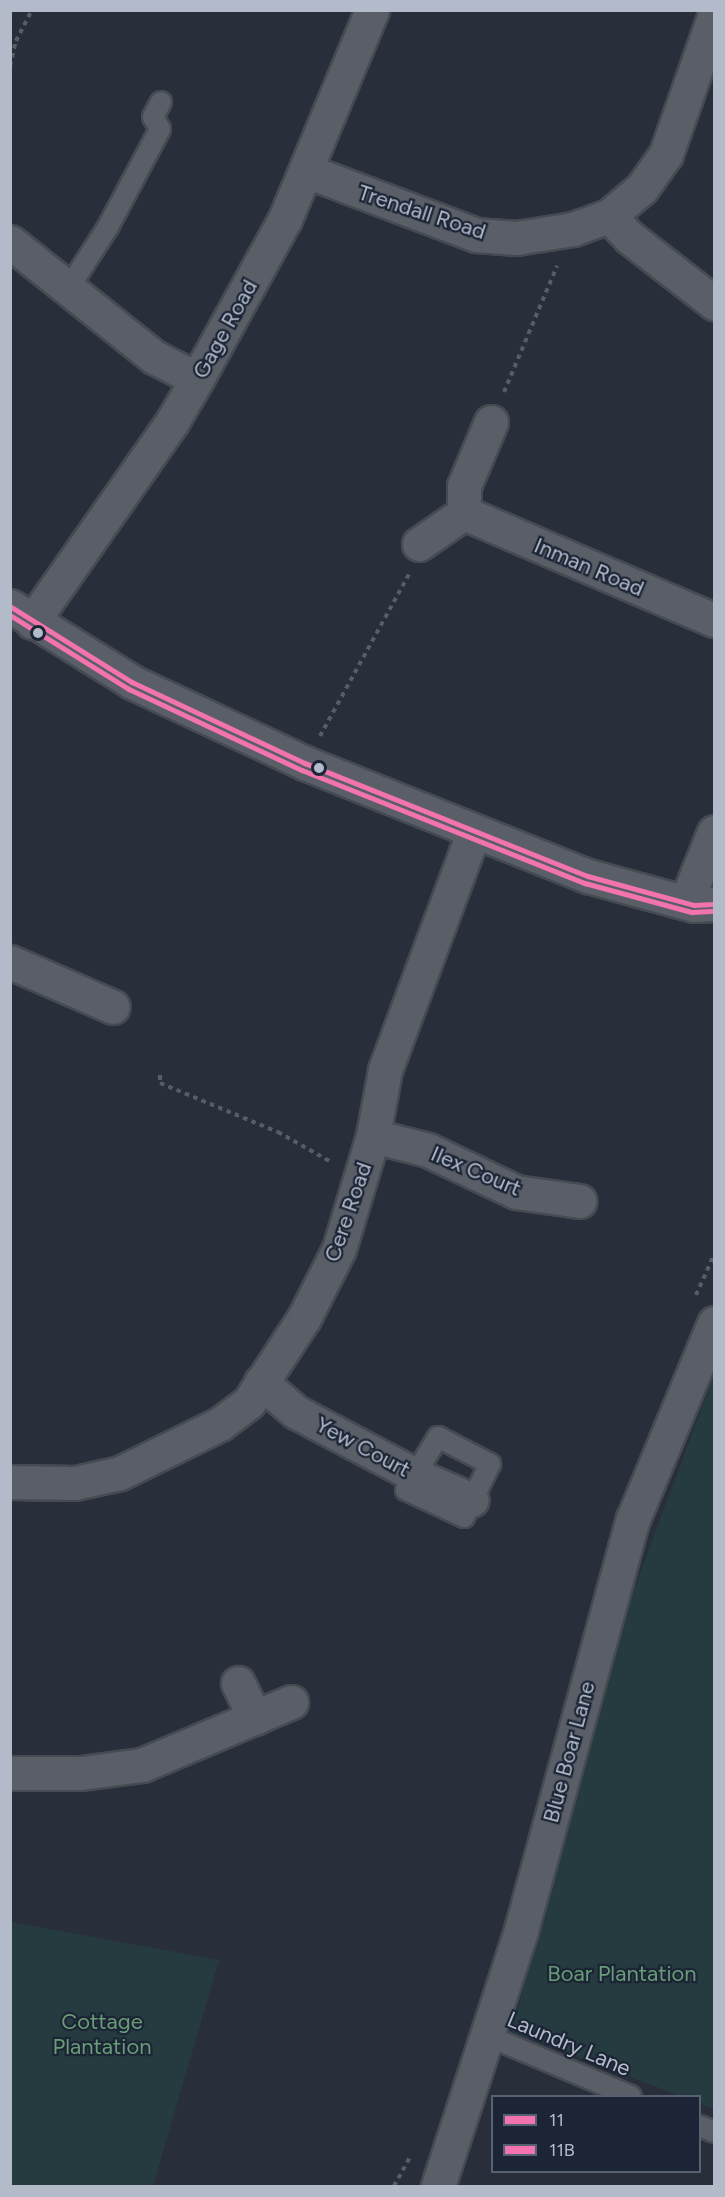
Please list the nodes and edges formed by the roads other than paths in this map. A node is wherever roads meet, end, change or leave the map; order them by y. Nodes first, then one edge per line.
1 (372, 10) edge
2 (714, 17) edge
3 (161, 102) dead end
4 (307, 171) junction
5 (609, 216) junction
6 (10, 242) edge
7 (68, 289) junction
8 (714, 303) edge
9 (197, 379) junction
10 (491, 422) road end
11 (464, 513) junction
12 (419, 544) road end
13 (21, 614) edge
14 (714, 620) edge
15 (474, 831) junction
16 (714, 832) edge
17 (704, 904) edge
18 (10, 962) edge
19 (113, 1006) dead end
20 (373, 1136) junction
21 (579, 1201) dead end
22 (714, 1323) edge
23 (261, 1382) junction
24 (413, 1474) junction
25 (10, 1482) edge
26 (472, 1500) joint
27 (238, 1683) dead end
28 (291, 1702) dead end
29 (255, 1718) junction
30 (10, 1773) edge
31 (488, 2036) junction
32 (626, 2095) edge
33 (438, 2187) edge

1 - 4 street, Gage Road
2 - 5 street, Trendall Road
3 - 7 lane
4 - 5 street, Trendall Road
4 - 9 street, Gage Road
5 - 8 street
6 - 7 street
7 - 9 street
9 - 13 street, Gage Road
10 - 11 street
11 - 12 street
11 - 14 street, Inman Road
13 - 15 street
15 - 17 street
15 - 20 street, Cere Road
16 - 17 street
18 - 19 street
20 - 21 street, Ilex Court
20 - 23 street, Cere Road
22 - 31 street, Blue Boar Lane
23 - 24 street, Yew Court
23 - 25 street, Cere Road
24 - 26 street, Yew Court
24 - 26 lane
27 - 29 street
28 - 29 street
29 - 30 street
31 - 32 lane, Laundry Lane
31 - 33 street, Blue Boar Lane

